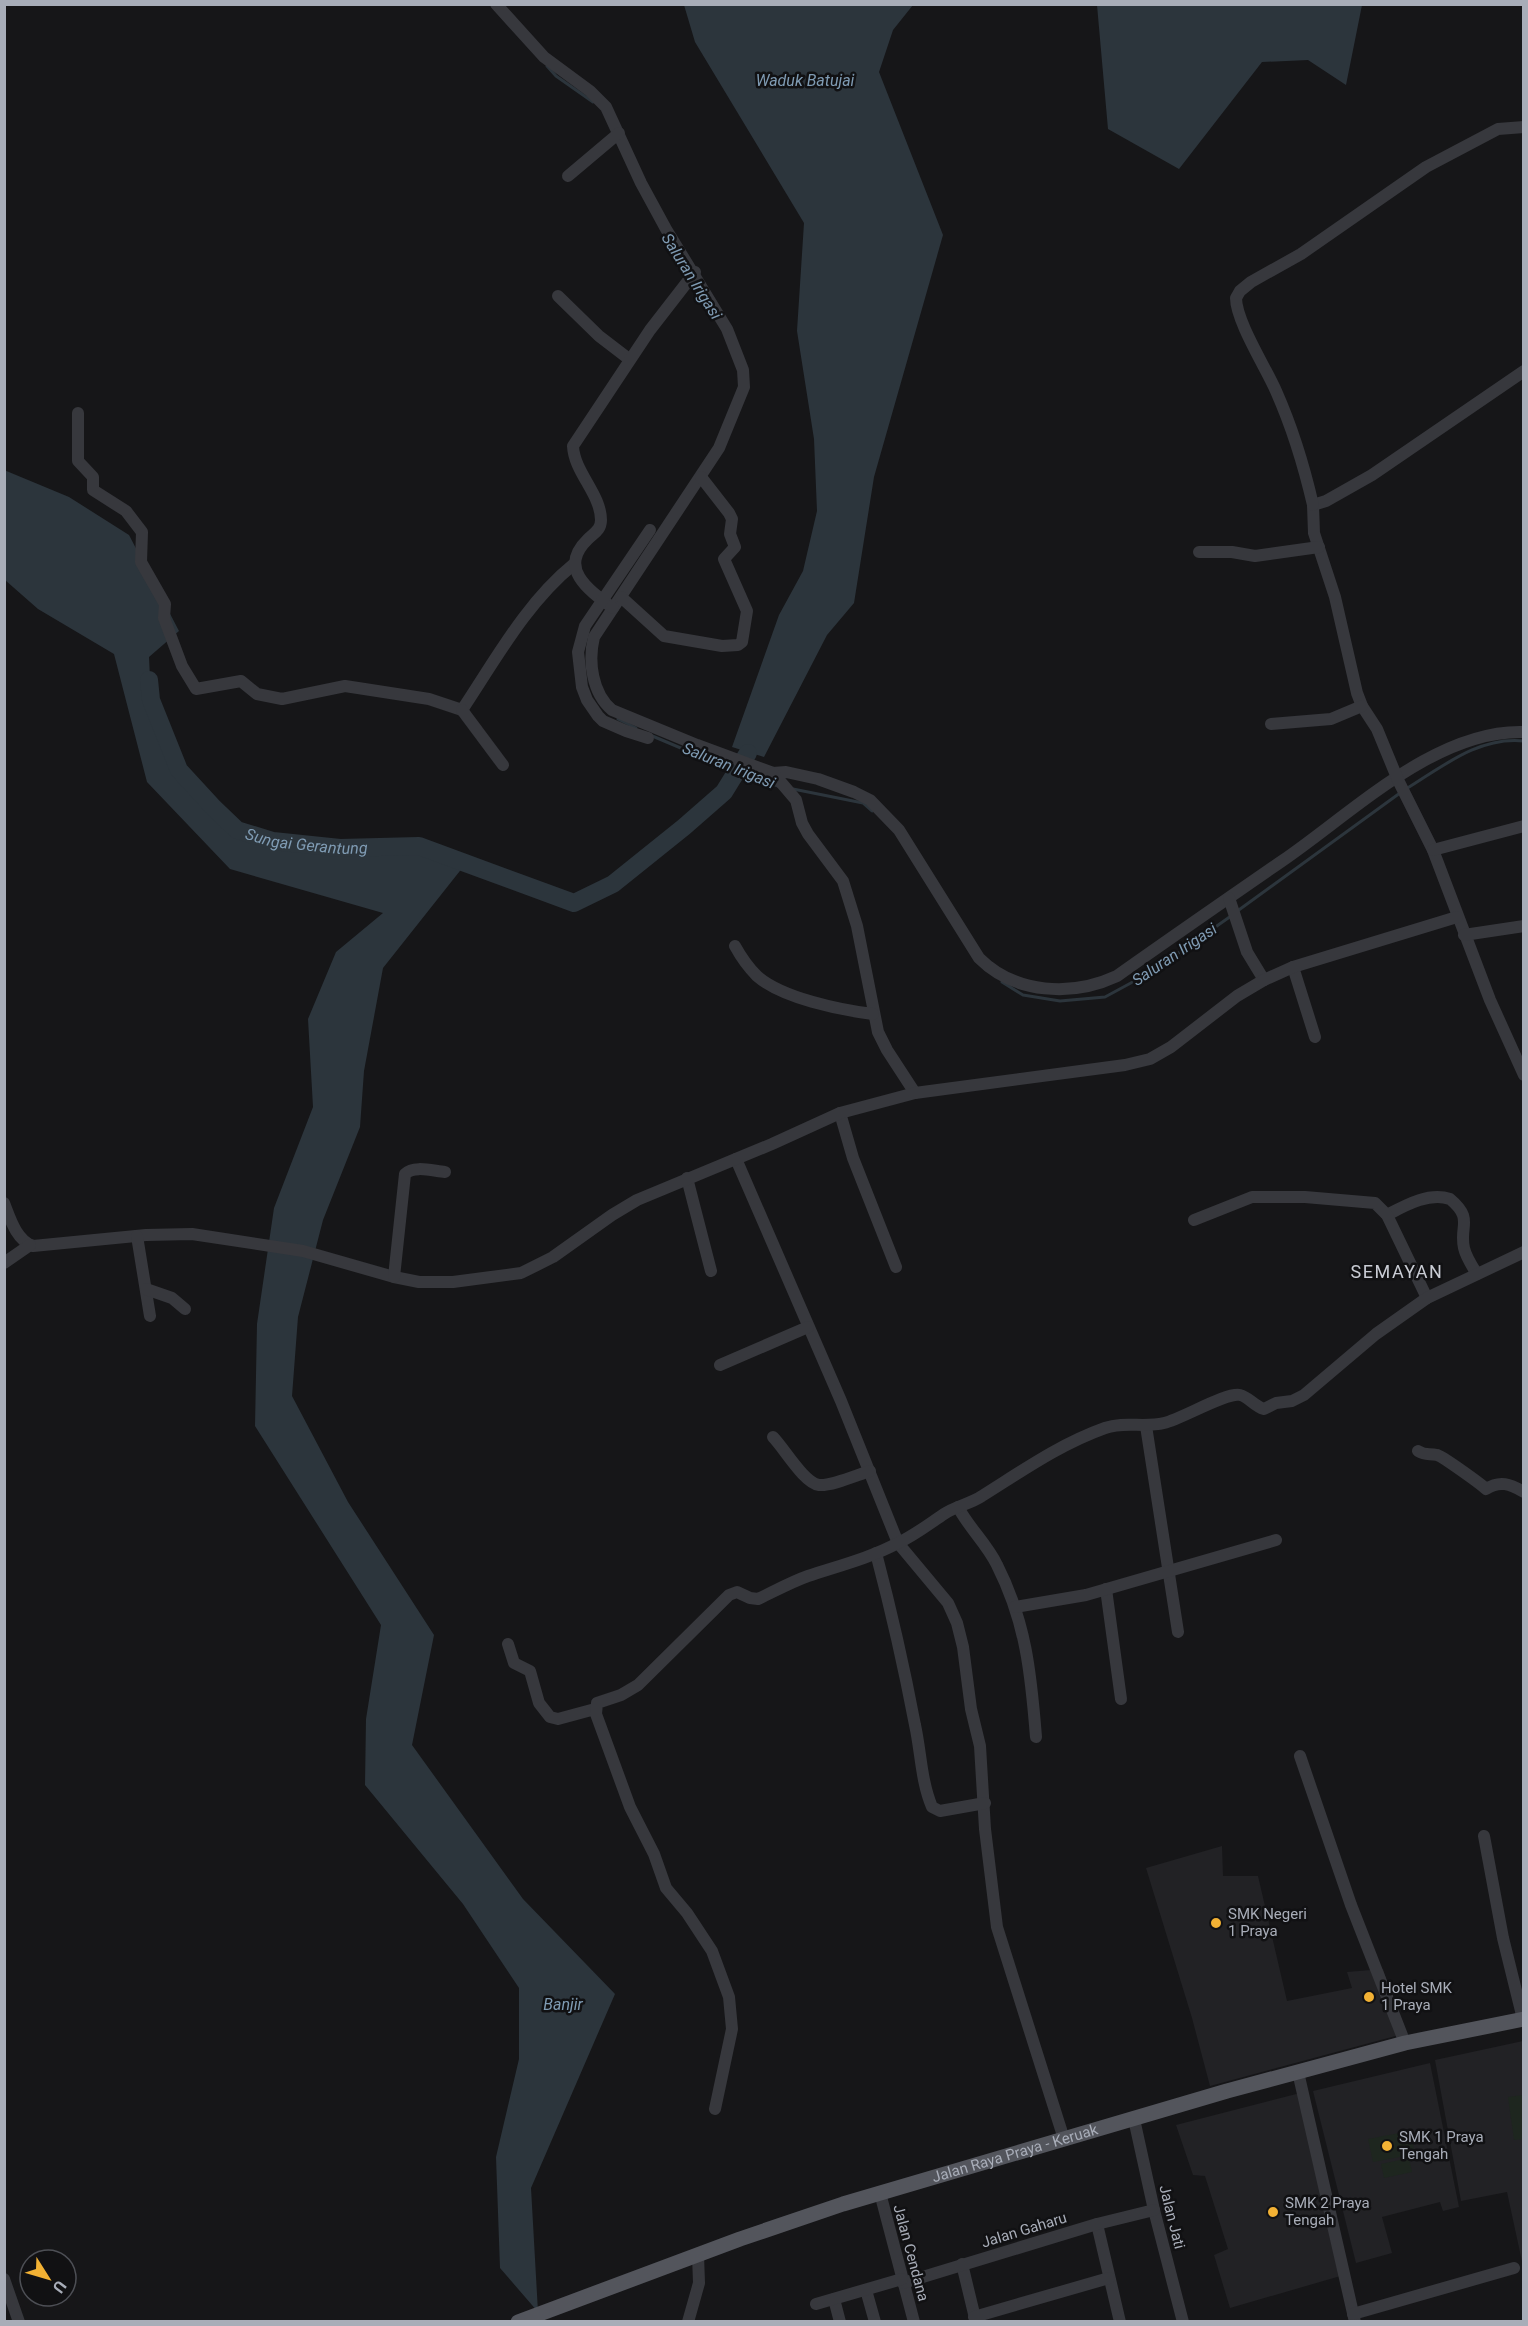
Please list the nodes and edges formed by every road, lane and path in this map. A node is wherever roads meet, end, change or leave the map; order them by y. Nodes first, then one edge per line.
1 (496, 4) edge
2 (1524, 127) edge
3 (616, 135) junction
4 (568, 176) dead end
5 (692, 276) junction
6 (558, 296) dead end
7 (629, 359) junction
8 (1524, 371) edge
9 (78, 413) dead end
10 (701, 477) junction
11 (1313, 505) junction
12 (650, 530) dead end
13 (1319, 547) junction
14 (1199, 552) dead end
15 (574, 564) junction
16 (621, 597) junction
17 (608, 604) junction
18 (1362, 706) junction
19 (462, 710) junction
20 (1271, 724) dead end
21 (629, 725) junction
22 (1524, 732) edge
23 (648, 738) dead end
24 (503, 765) dead end
25 (771, 772) junction
26 (1400, 783) junction
27 (1524, 826) edge
28 (1433, 850) junction
29 (1229, 898) junction
30 (1457, 917) junction
31 (1524, 926) edge
32 (1464, 934) junction
33 (735, 946) dead end
34 (1293, 967) junction
35 (1264, 980) junction
36 (873, 1014) junction
37 (1315, 1036) dead end
38 (1524, 1075) edge
39 (915, 1094) junction
40 (840, 1113) junction
41 (736, 1159) junction
42 (446, 1172) dead end
43 (687, 1178) junction
44 (4, 1203) edge
45 (1387, 1215) junction
46 (1194, 1220) dead end
47 (137, 1236) junction
48 (30, 1245) junction
49 (1524, 1252) edge
50 (4, 1263) edge
51 (896, 1267) dead end
52 (711, 1271) dead end
53 (1477, 1274) junction
54 (394, 1277) junction
55 (146, 1289) junction
56 (1427, 1298) junction
57 (185, 1310) dead end
58 (150, 1316) dead end
59 (808, 1327) junction
60 (720, 1365) dead end
61 (1146, 1426) junction
62 (772, 1437) dead end
63 (1418, 1451) dead end
64 (870, 1471) junction
65 (1524, 1492) edge
66 (958, 1508) junction
67 (1276, 1540) dead end
68 (898, 1543) junction
69 (876, 1553) junction
70 (1167, 1570) junction
71 (1106, 1589) junction
72 (1015, 1607) junction
73 (1178, 1632) dead end
74 (508, 1644) dead end
75 (1121, 1699) dead end
76 (595, 1709) junction
77 (1036, 1737) dead end
78 (1300, 1756) dead end
79 (984, 1803) junction
80 (1484, 1836) dead end
81 (1523, 2019) edge
82 (1405, 2043) junction
83 (1298, 2072) junction
84 (715, 2109) dead end
85 (1134, 2119) junction
86 (1064, 2139) junction
87 (880, 2193) junction
88 (1154, 2210) junction
89 (1097, 2224) junction
90 (698, 2255) junction
91 (962, 2264) junction
92 (1515, 2268) dead end
93 (1109, 2277) junction
94 (4, 2279) edge
95 (903, 2281) junction
96 (866, 2290) junction
97 (834, 2299) junction
98 (816, 2304) dead end
99 (1354, 2318) edge
100 (975, 2319) edge
101 (19, 2322) edge
102 (518, 2322) edge
103 (688, 2322) edge
104 (840, 2322) edge
105 (875, 2322) edge
106 (914, 2322) edge
107 (1120, 2322) edge
108 (1183, 2322) edge

1 - 3 street
2 - 11 street
3 - 4 street
3 - 5 street
5 - 7 street
5 - 10 street
6 - 7 street
7 - 15 street
8 - 11 street
9 - 19 street
10 - 16 street
10 - 16 street
11 - 13 street
12 - 17 street
13 - 14 street
13 - 18 street
15 - 17 street
15 - 19 street
16 - 17 street
17 - 21 street
18 - 20 street
18 - 26 street
19 - 24 street
21 - 23 street
21 - 25 street
22 - 26 street
25 - 29 street
25 - 36 street
26 - 28 street
26 - 29 street
27 - 28 street
28 - 30 street
29 - 35 street
30 - 32 street
30 - 34 street
31 - 32 street
32 - 38 street
33 - 36 street
34 - 35 street
34 - 37 street
35 - 39 street
36 - 39 street
39 - 40 street
40 - 41 street
40 - 51 street
41 - 43 street
41 - 59 street
42 - 54 street
43 - 52 street
43 - 54 street
44 - 48 street
45 - 46 street
45 - 53 street
45 - 56 street
47 - 48 street
47 - 54 street
47 - 55 street
48 - 50 street
49 - 53 street
53 - 56 street
55 - 57 street
55 - 58 street
56 - 61 street
59 - 60 street
59 - 64 street
61 - 66 street
61 - 70 street
62 - 64 street
63 - 65 street
64 - 68 street
66 - 68 street
66 - 72 street
67 - 70 street
68 - 69 street
68 - 79 street
69 - 76 street
69 - 79 street
70 - 71 street
70 - 73 street
71 - 72 street
71 - 75 street
72 - 77 street
74 - 76 street
76 - 84 street
78 - 82 street
79 - 86 street
80 - 81 street
81 - 82 main road, Jalan Raya Praya - Keruak
82 - 83 main road, Jalan Raya Praya - Keruak
83 - 85 main road, Jalan Raya Praya - Keruak
83 - 99 street
85 - 86 main road, Jalan Raya Praya - Keruak
85 - 88 street, Jalan Jati
86 - 87 main road, Jalan Raya Praya - Keruak
87 - 90 main road, Jalan Raya Praya - Keruak
87 - 95 street, Jalan Cendana
88 - 89 street, Jalan Gaharu
88 - 108 street, Jalan Jati
89 - 91 street, Jalan Gaharu
89 - 93 street
90 - 102 main road, Jalan Raya Praya - Keruak
90 - 103 street
91 - 95 street, Jalan Gaharu
91 - 100 street
92 - 99 street
93 - 100 street
93 - 107 street
94 - 101 street
95 - 96 street, Jalan Gaharu
95 - 106 street, Jalan Cendana
96 - 97 street, Jalan Gaharu
96 - 105 street
97 - 98 street, Jalan Gaharu
97 - 104 street

